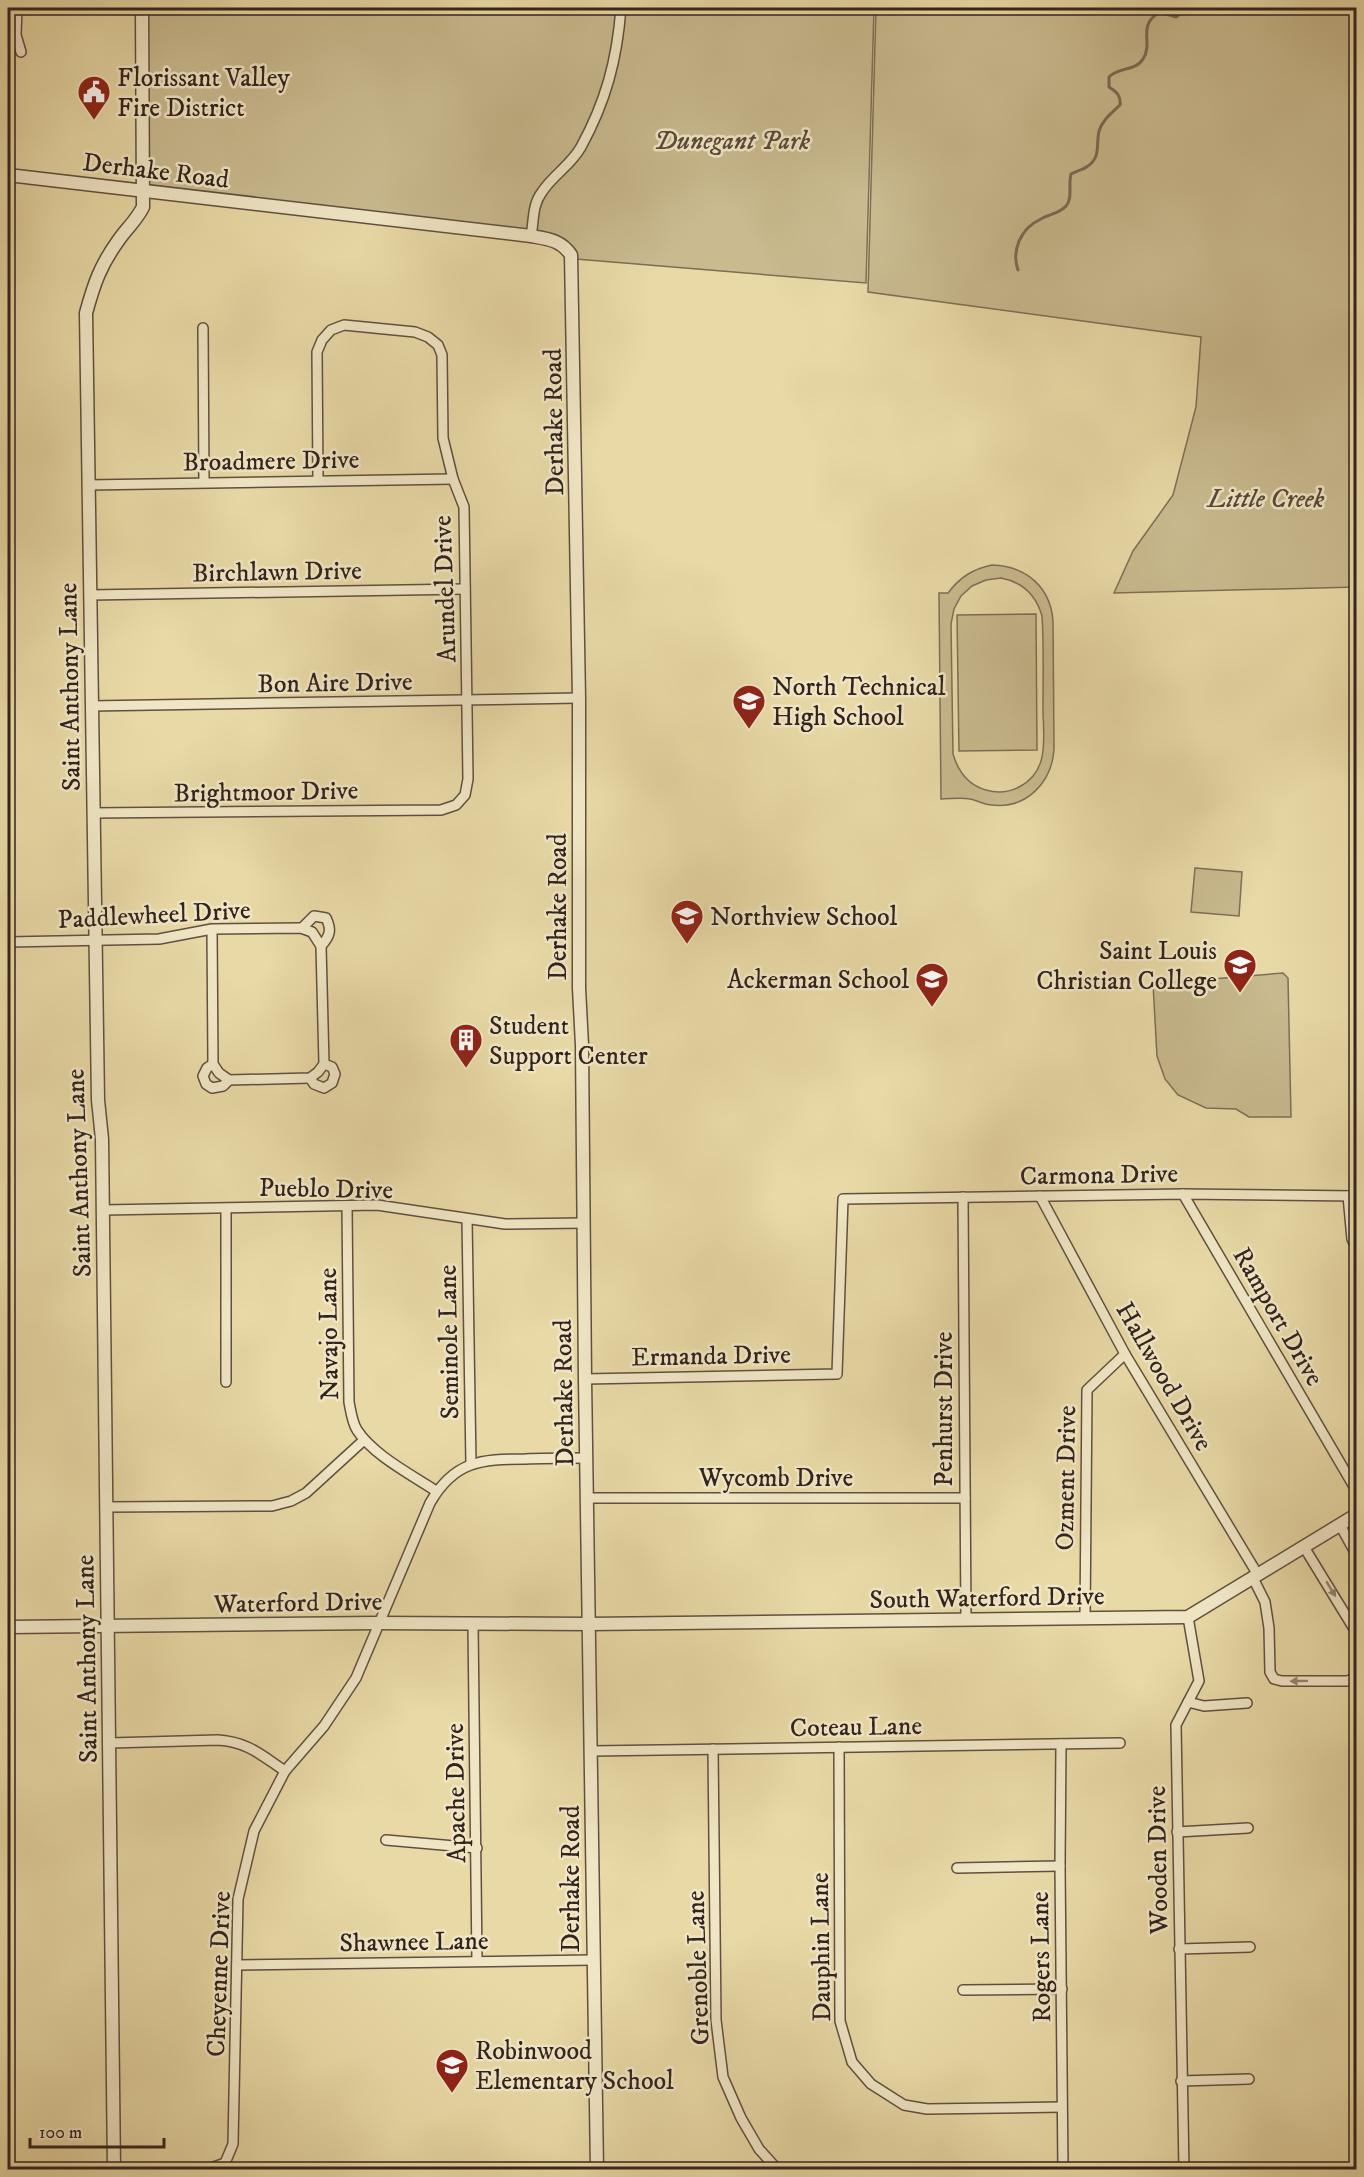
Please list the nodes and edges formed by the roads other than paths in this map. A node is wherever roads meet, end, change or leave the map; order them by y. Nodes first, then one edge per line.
1 (16, 8) edge
2 (142, 8) edge
3 (621, 8) edge
4 (21, 52) dead end
5 (8, 175) edge
6 (143, 192) junction
7 (531, 236) junction
8 (203, 328) dead end
9 (453, 479) junction
10 (318, 480) junction
11 (204, 482) junction
12 (89, 484) junction
13 (465, 589) junction
14 (90, 595) junction
15 (579, 698) junction
16 (468, 701) junction
17 (91, 706) junction
18 (441, 810) joint
19 (93, 813) junction
20 (302, 928) junction
21 (212, 929) junction
22 (96, 940) junction
23 (8, 942) edge
24 (321, 946) junction
25 (213, 1064) junction
26 (324, 1064) junction
27 (310, 1078) junction
28 (229, 1080) junction
29 (1183, 1194) junction
30 (1040, 1196) junction
31 (1352, 1196) edge
32 (963, 1197) junction
33 (347, 1207) junction
34 (226, 1209) junction
35 (103, 1210) junction
36 (467, 1220) junction
37 (584, 1223) junction
38 (1356, 1247) edge
39 (1125, 1354) junction
40 (837, 1374) joint
41 (585, 1379) junction
42 (226, 1382) dead end
43 (364, 1440) junction
44 (586, 1458) junction
45 (471, 1464) junction
46 (1356, 1490) edge
47 (436, 1491) junction
48 (587, 1498) junction
49 (965, 1498) junction
50 (106, 1507) junction
51 (1356, 1515) edge
52 (1340, 1525) junction
53 (1304, 1546) junction
54 (1356, 1554) edge
55 (1255, 1576) junction
56 (1188, 1617) junction
57 (1085, 1618) junction
58 (966, 1620) junction
59 (378, 1623) junction
60 (473, 1624) junction
61 (589, 1624) junction
62 (8, 1627) edge
63 (109, 1627) junction
64 (1356, 1632) edge
65 (1356, 1678) edge
66 (1188, 1702) junction
67 (1247, 1703) dead end
68 (110, 1743) junction
69 (1120, 1743) dead end
70 (1061, 1744) junction
71 (839, 1747) junction
72 (713, 1749) junction
73 (592, 1751) junction
74 (285, 1771) junction
75 (1248, 1827) dead end
76 (1177, 1832) junction
77 (386, 1840) dead end
78 (477, 1848) junction
79 (1060, 1866) junction
80 (957, 1868) dead end
81 (1250, 1947) dead end
82 (1179, 1949) junction
83 (593, 1960) junction
84 (477, 1961) junction
85 (237, 1965) junction
86 (1062, 1989) junction
87 (963, 1990) dead end
88 (1249, 2079) dead end
89 (1181, 2081) junction
90 (1062, 2107) junction
91 (114, 2169) edge
92 (173, 2169) edge
93 (597, 2169) edge
94 (778, 2169) edge
95 (1063, 2169) edge
96 (1184, 2169) edge

1 - 4 street
2 - 6 street, Saint Anthony Lane
3 - 7 street
5 - 6 street, Derhake Road
6 - 7 street, Derhake Road
6 - 12 street, Saint Anthony Lane
7 - 15 street, Derhake Road
8 - 11 street
9 - 10 street, Broadmere Drive
9 - 10 street, Arundel Drive
9 - 13 street, Arundel Drive
10 - 11 street, Broadmere Drive
11 - 12 street, Broadmere Drive
12 - 14 street, Saint Anthony Lane
13 - 14 street, Birchlawn Drive
13 - 16 street, Arundel Drive
14 - 17 street, Saint Anthony Lane
15 - 16 street, Bon Aire Drive
15 - 37 street, Derhake Road
16 - 17 street, Bon Aire Drive
16 - 18 street, Arundel Drive
17 - 19 street, Saint Anthony Lane
18 - 19 street, Brightmoor Drive
19 - 22 street, Saint Anthony Lane
20 - 21 street, Paddlewheel Drive
20 - 24 street, Paddlewheel Drive
20 - 24 street, Paddlewheel Drive
21 - 22 street, Paddlewheel Drive
21 - 25 street
22 - 23 street, Paddlewheel Drive
22 - 35 street, Saint Anthony Lane
24 - 26 street
25 - 28 street
25 - 28 street
26 - 27 street
26 - 27 street
27 - 28 street
29 - 30 street, Carmona Drive
29 - 31 street, Carmona Drive
29 - 46 street, Ramport Drive
30 - 32 street, Carmona Drive
30 - 39 street, Hallwood Drive
31 - 38 street
32 - 40 street, Carmona Drive
32 - 49 street, Penhurst Drive
33 - 34 street, Pueblo Drive
33 - 36 street, Pueblo Drive
33 - 43 street, Navajo Lane
34 - 35 street, Pueblo Drive
34 - 42 street
35 - 50 street, Saint Anthony Lane
36 - 37 street, Pueblo Drive
36 - 45 street, Seminole Lane
37 - 41 street, Derhake Road
39 - 55 street, Hallwood Drive
39 - 57 street, Ozment Drive
40 - 41 street, Ermanda Drive
41 - 44 street, Derhake Road
43 - 47 street, Navajo Lane
43 - 50 street
44 - 45 street, Cheyenne Drive
44 - 48 street, Derhake Road
45 - 47 street, Cheyenne Drive
47 - 59 street, Cheyenne Drive
48 - 49 street, Wycomb Drive
48 - 61 street, Derhake Road
49 - 58 street, Penhurst Drive
50 - 63 street, Saint Anthony Lane
51 - 52 street
52 - 53 street
52 - 54 street
53 - 55 street
53 -> 64 street
55 - 56 street
65 -> 55 street, Hallwood Drive
56 - 57 street, South Waterford Drive
56 - 66 street, Wooden Drive
57 - 58 street, South Waterford Drive
58 - 61 street, South Waterford Drive
59 - 60 street, Waterford Drive
59 - 63 street, Waterford Drive
59 - 74 street, Cheyenne Drive
60 - 61 street, Waterford Drive
60 - 78 street, Apache Drive
61 - 73 street, Derhake Road
62 - 63 street, Waterford Drive
63 - 68 street, Saint Anthony Lane
66 - 67 street
66 - 76 street, Wooden Drive
68 - 74 street
68 - 91 street, Saint Anthony Lane
69 - 70 street, Coteau Lane
70 - 71 street, Coteau Lane
70 - 79 street, Rogers Lane
71 - 72 street, Coteau Lane
71 - 90 street, Dauphin Lane
72 - 73 street, Coteau Lane
72 - 94 street, Grenoble Lane
73 - 83 street, Derhake Road
74 - 85 street, Cheyenne Drive
75 - 76 street
76 - 82 street, Wooden Drive
77 - 78 street
78 - 84 street, Apache Drive
79 - 80 street
79 - 86 street, Rogers Lane
81 - 82 street
82 - 89 street, Wooden Drive
83 - 84 street, Shawnee Lane
83 - 93 street, Derhake Road
84 - 85 street, Shawnee Lane
85 - 92 street, Cheyenne Drive
86 - 87 street
86 - 90 street, Rogers Lane
88 - 89 street
89 - 96 street, Wooden Drive
90 - 95 street, Rogers Lane

